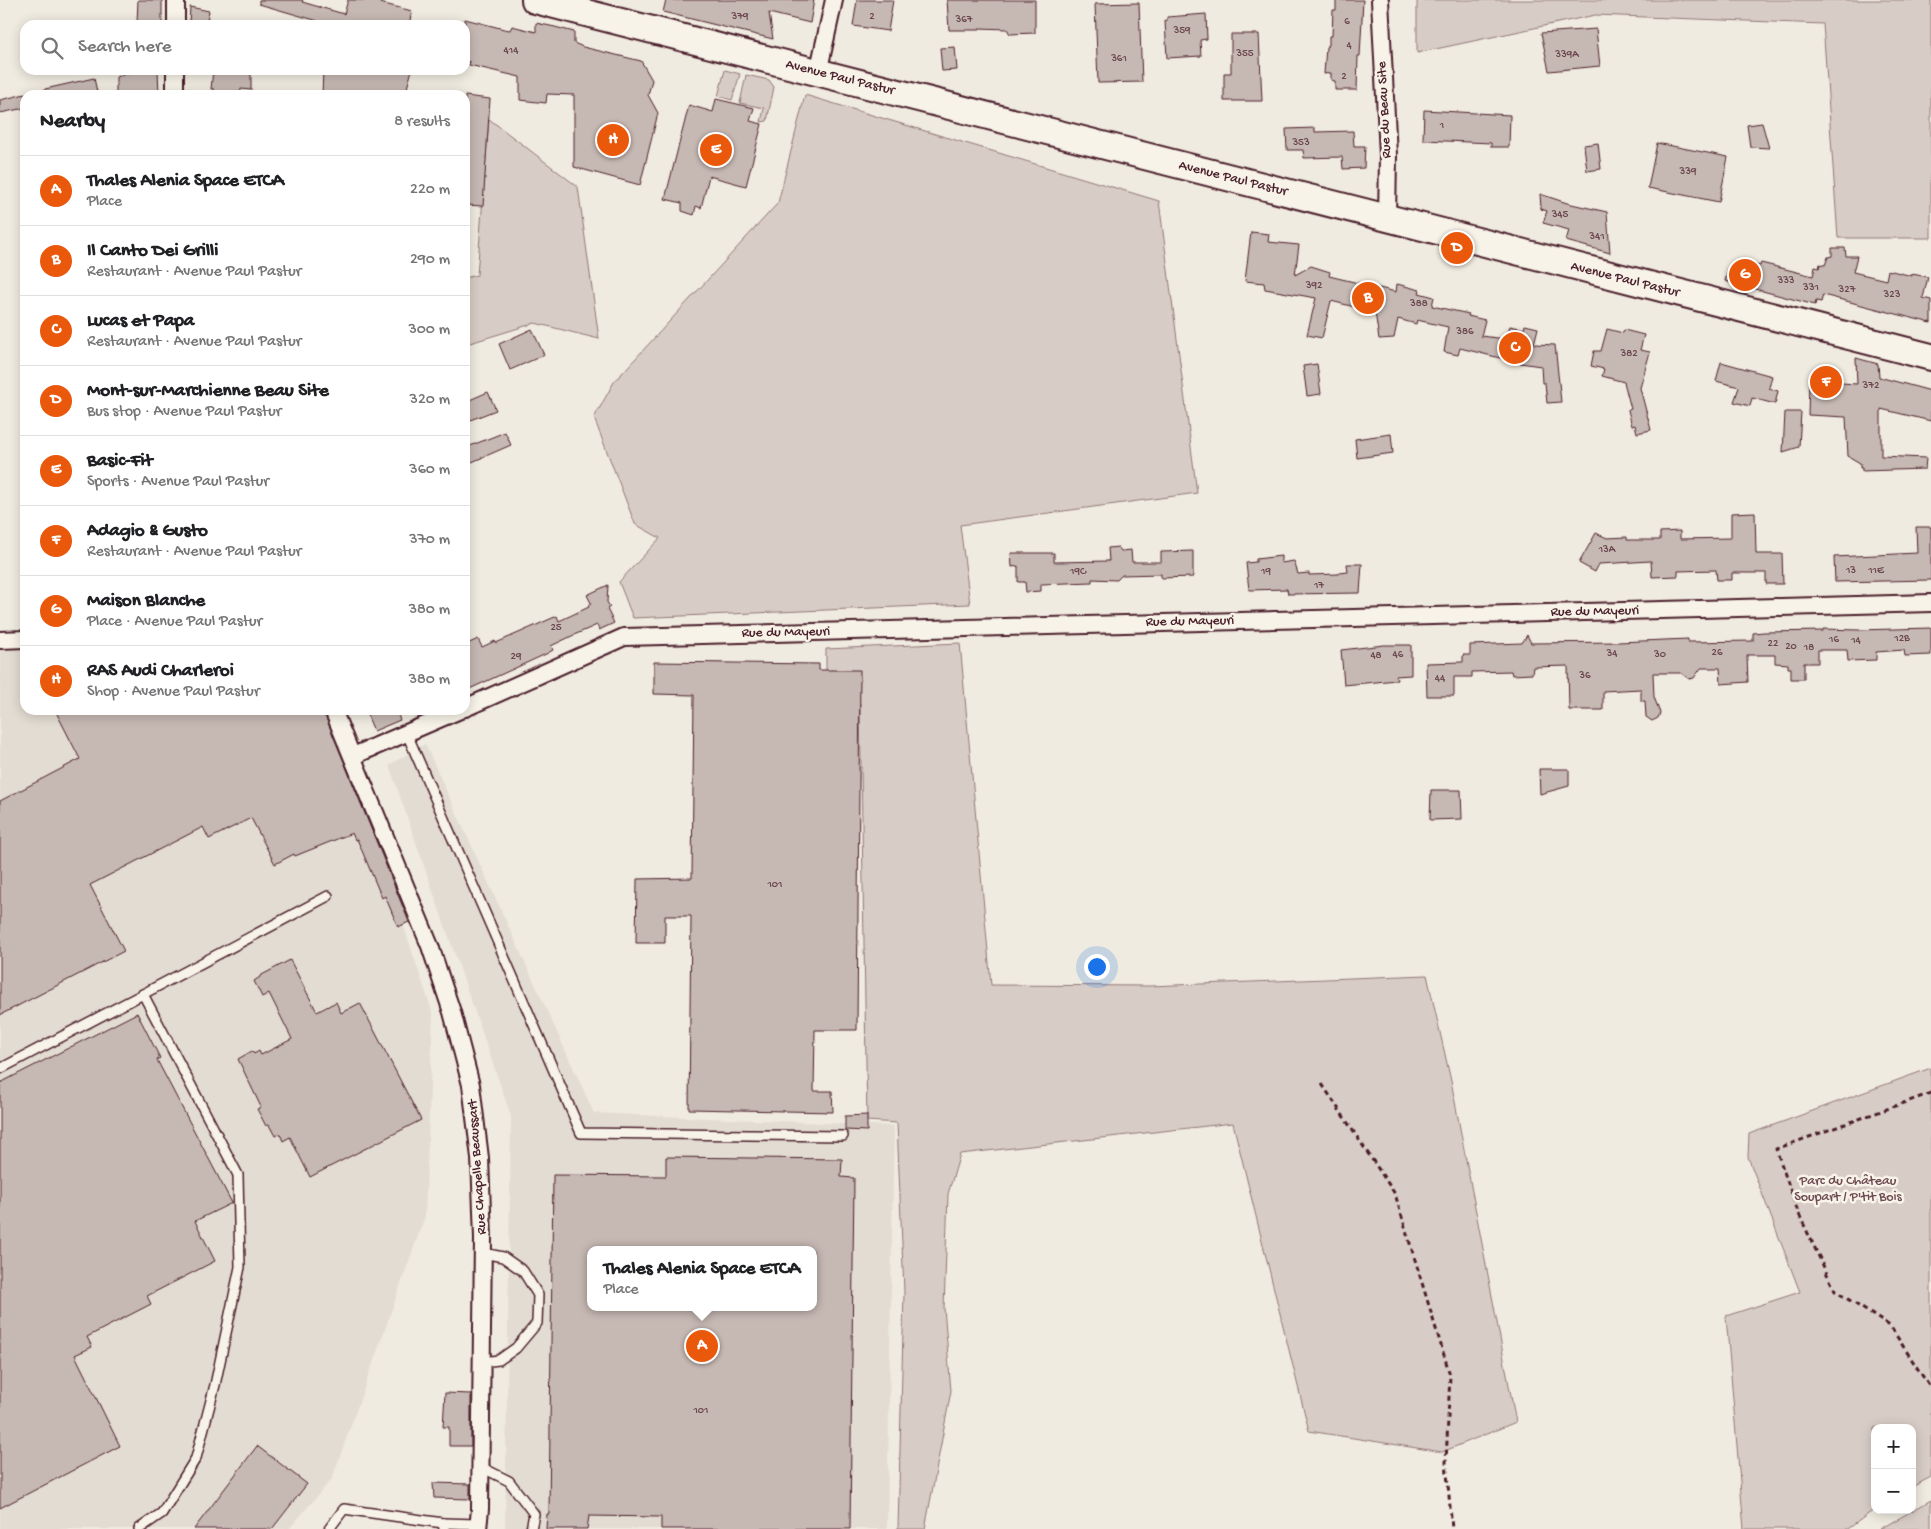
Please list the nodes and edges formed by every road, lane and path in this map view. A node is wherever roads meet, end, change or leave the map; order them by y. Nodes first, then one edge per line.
1 (176, 0) edge
2 (535, 0) edge
3 (834, 0) edge
4 (1380, 0) edge
5 (176, 20) edge
6 (818, 73) junction
7 (175, 75) edge
8 (175, 90) edge
9 (1387, 219) junction
10 (1931, 357) edge
11 (1931, 603) edge
12 (20, 639) edge
13 (0, 640) edge
14 (470, 706) edge
15 (335, 715) edge
16 (449, 715) edge
17 (407, 734) junction
18 (353, 756) junction
19 (328, 896) dead end
20 (143, 994) junction
21 (0, 1069) edge
22 (1322, 1084) dead end
23 (1931, 1093) edge
24 (843, 1136) dead end
25 (483, 1253) junction
26 (482, 1362) junction
27 (1931, 1389) edge
28 (481, 1467) junction
29 (443, 1526) edge
30 (478, 1527) edge
31 (139, 1529) edge
32 (329, 1529) edge
33 (531, 1529) edge
34 (1452, 1529) edge

1 - 5 street
2 - 6 main road, Avenue Paul Pastur
3 - 6 street
4 - 9 street, Rue du Beau Site
6 - 9 main road, Avenue Paul Pastur
7 - 8 street
9 - 10 main road, Avenue Paul Pastur
11 - 14 street, Rue du Mayeuri
12 - 13 street
15 - 18 street, Rue Chapelle Beaussart
16 - 17 street
17 - 18 street
17 - 24 lane
18 - 25 street, Rue Chapelle Beaussart
19 - 20 lane
20 - 21 lane
20 - 31 lane
22 - 34 path
23 - 27 path
25 - 26 street, Rue Chapelle Beaussart
25 - 26 lane
26 - 28 street, Rue Chapelle Beaussart
28 - 30 street, Rue Chapelle Beaussart
28 - 33 lane
29 - 30 lane
29 - 32 lane

